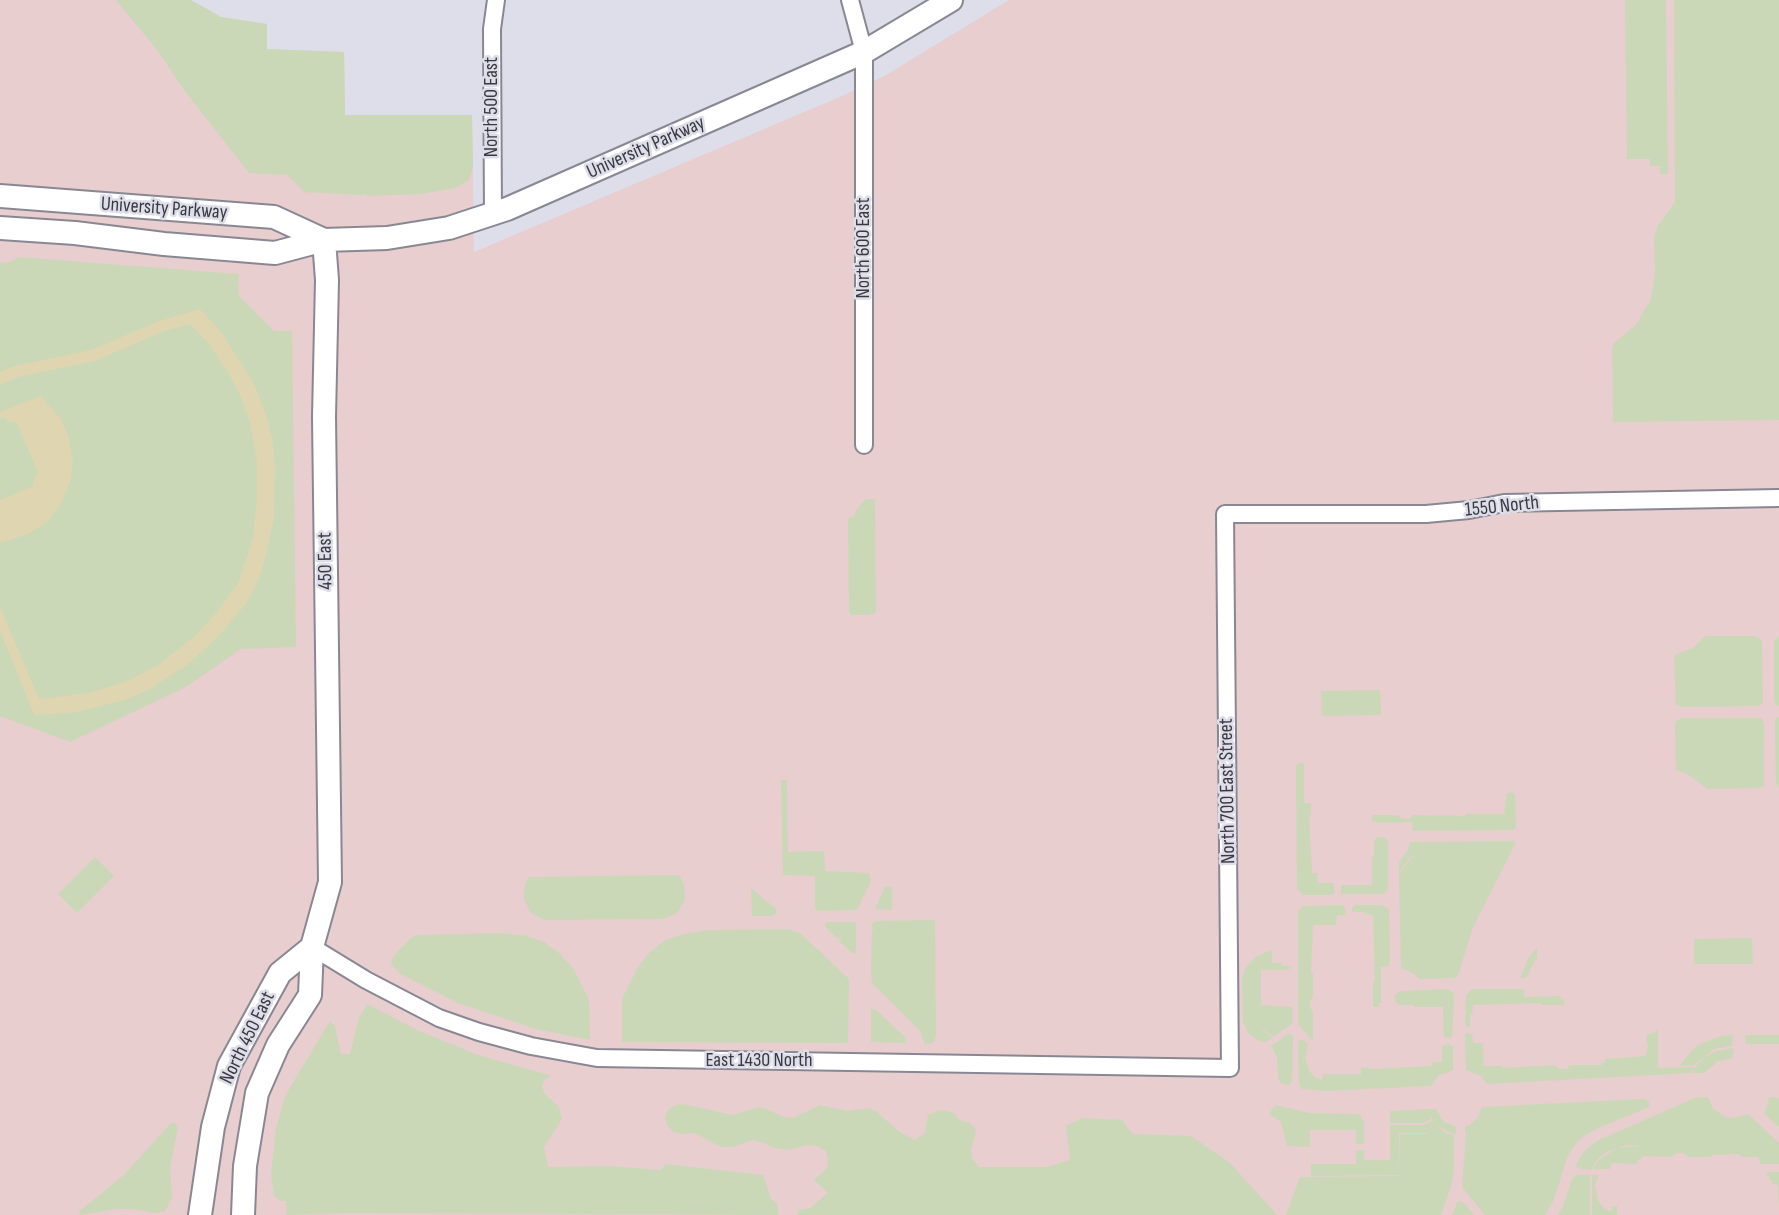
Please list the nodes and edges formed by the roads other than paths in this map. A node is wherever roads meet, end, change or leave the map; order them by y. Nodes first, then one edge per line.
1 (496, 0) edge
2 (850, 0) edge
3 (951, 0) edge
4 (864, 52) junction
5 (0, 196) edge
6 (493, 215) junction
7 (0, 228) edge
8 (324, 240) junction
9 (864, 445) dead end
10 (1779, 498) edge
11 (1225, 514) joint
12 (330, 882) joint
13 (312, 947) junction
14 (1230, 1068) joint
15 (200, 1215) edge
16 (243, 1215) edge

1 - 6 street, North 500 East
2 - 4 street, North 600 East
3 - 4 main road, University Parkway
4 - 6 main road, University Parkway
4 - 9 street, North 600 East
5 - 8 main road, University Parkway
6 - 8 main road, University Parkway
7 - 8 main road, University Parkway
8 - 12 main road, 450 East
10 - 11 street, 1550 North
11 - 14 street, North 700 East Street
12 - 13 main road, North 450 East
13 - 14 street, East 1430 North
13 - 15 main road, North 450 East
13 - 16 main road, North 450 East

